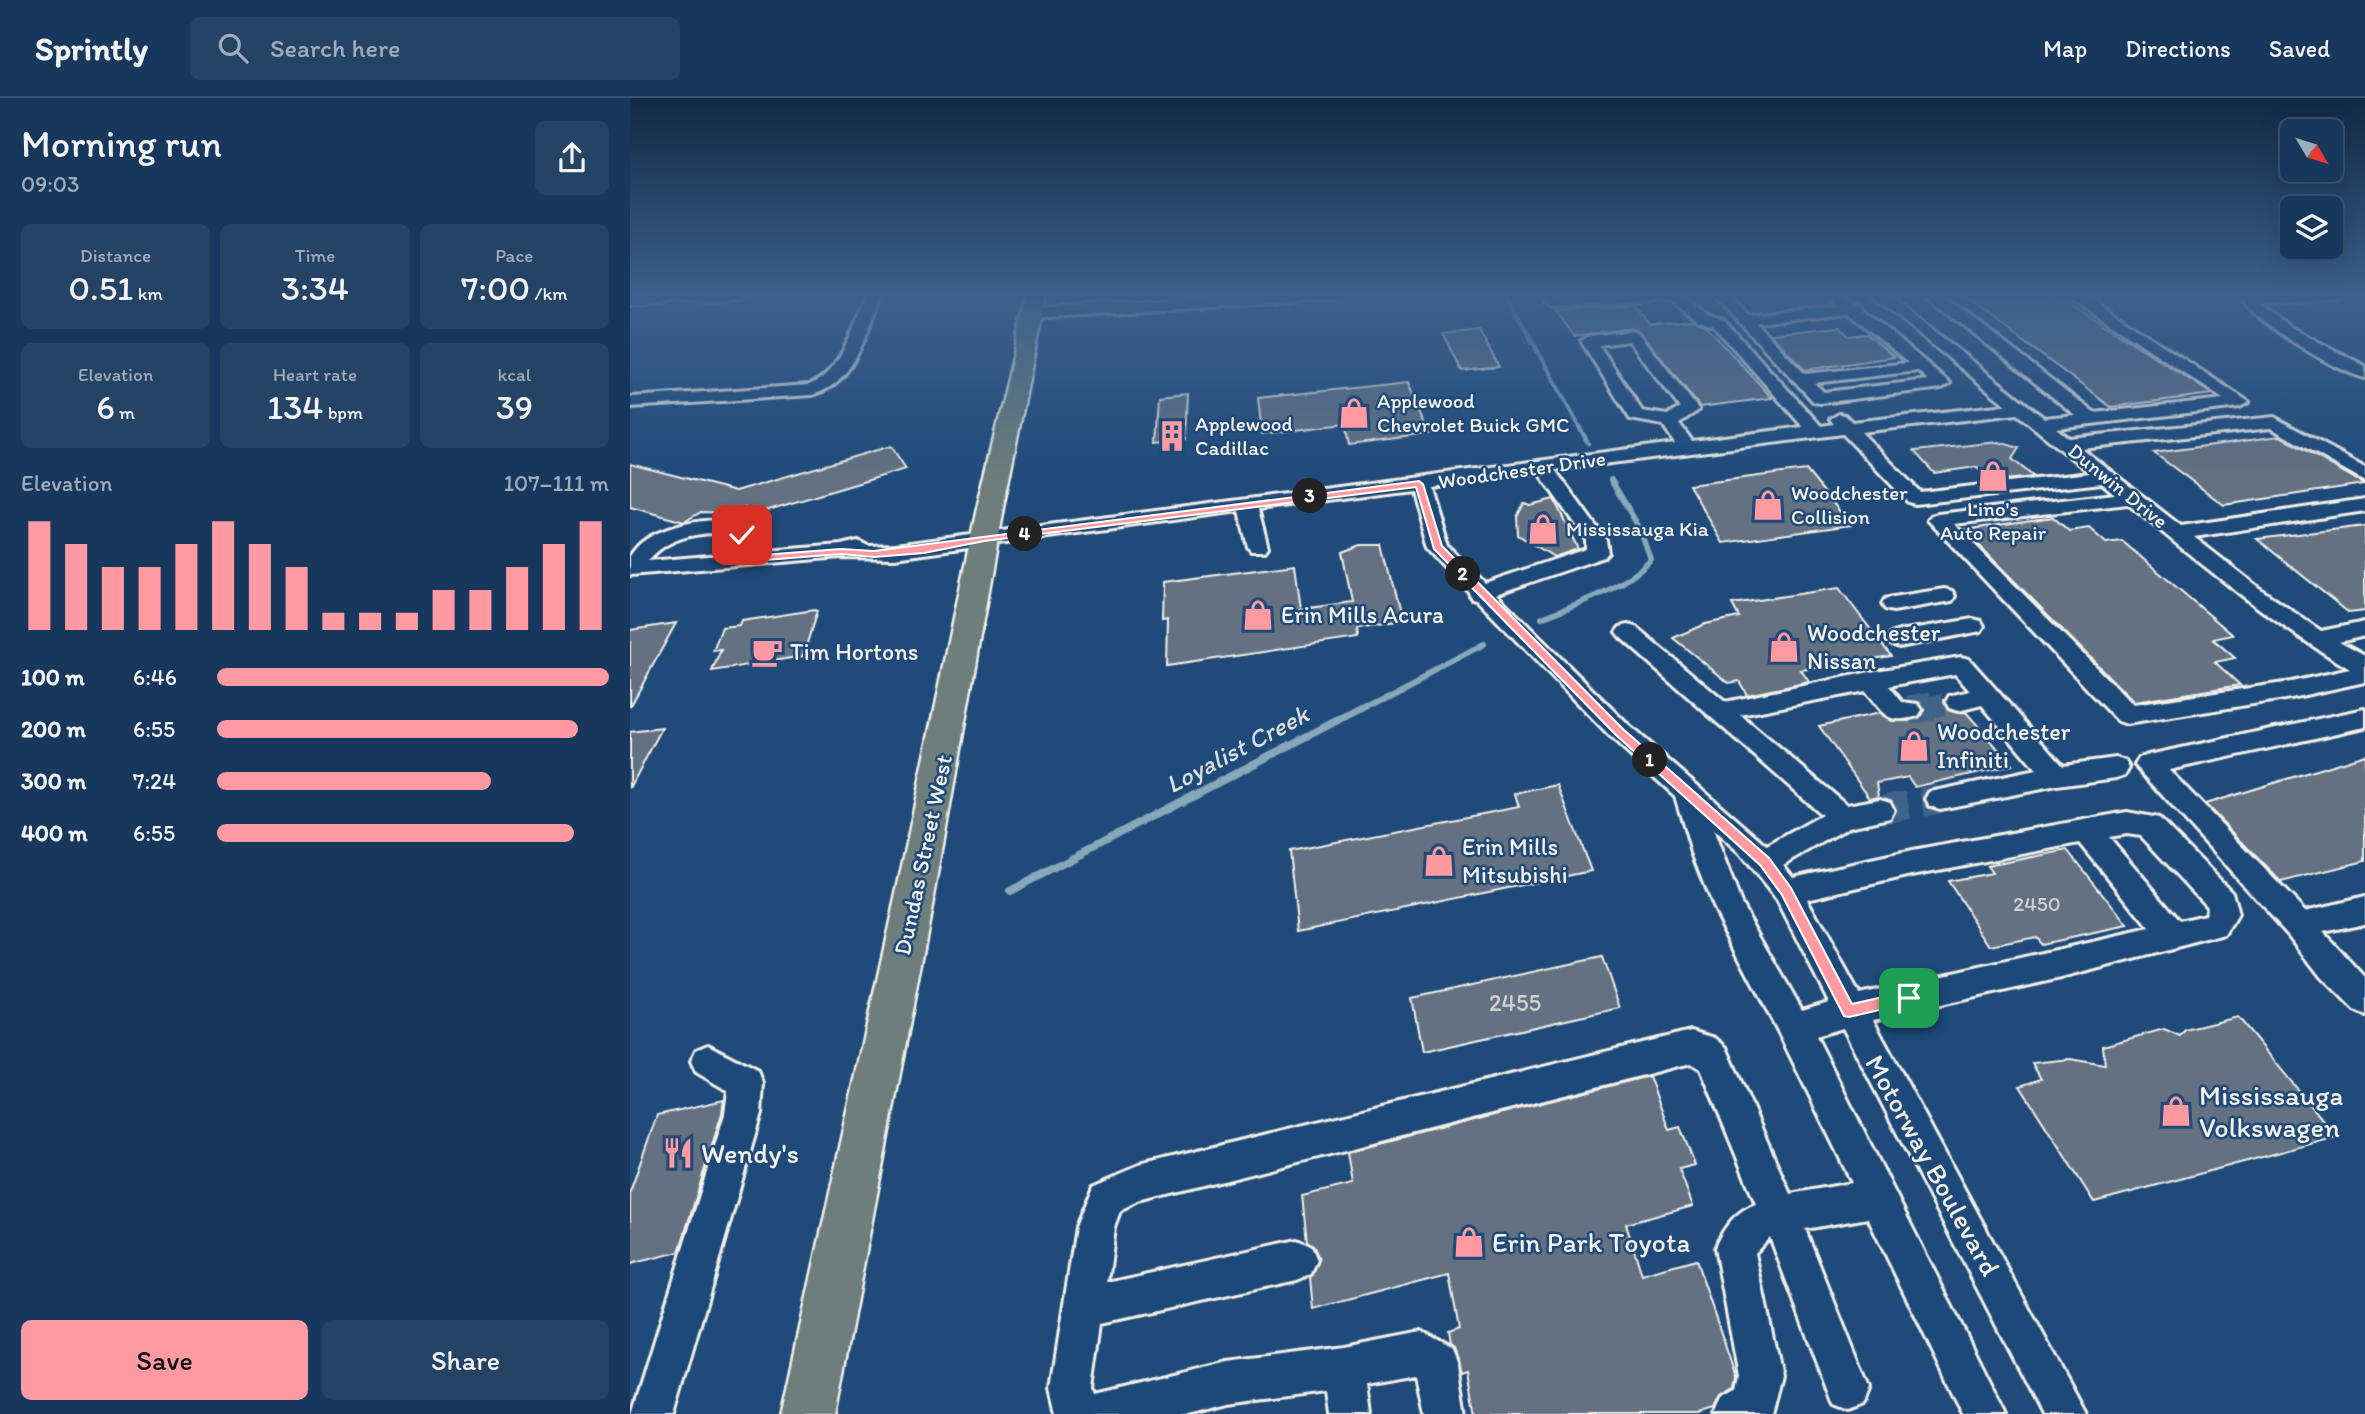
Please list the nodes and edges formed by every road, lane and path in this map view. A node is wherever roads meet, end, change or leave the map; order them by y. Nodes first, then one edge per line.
1 (847, 356) edge
2 (1024, 356) edge
3 (1599, 356) edge
4 (1649, 356) edge
5 (1749, 356) edge
6 (1779, 356) edge
7 (1911, 356) edge
8 (1954, 356) edge
9 (2011, 356) edge
10 (2169, 356) edge
11 (2334, 356) edge
12 (1923, 366) junction
13 (2365, 373) edge
14 (1801, 379) junction
15 (1820, 398) junction
16 (630, 402) edge
17 (2019, 409) junction
18 (2090, 418) junction
19 (1669, 421) junction
20 (2039, 424) junction
21 (1848, 428) junction
22 (1817, 432) junction
23 (2065, 444) junction
24 (1688, 448) junction
25 (1543, 466) junction
26 (2365, 475) edge
27 (2107, 477) junction
28 (1419, 484) junction
29 (2133, 498) junction
30 (1247, 505) junction
31 (2365, 505) edge
32 (2177, 533) junction
33 (984, 538) junction
34 (1258, 547) dead end
35 (728, 561) junction
36 (630, 569) edge
37 (1479, 593) junction
38 (1944, 596) dead end
39 (1893, 604) dead end
40 (1973, 626) dead end
41 (2365, 629) edge
42 (1628, 632) dead end
43 (1899, 639) dead end
44 (2317, 639) junction
45 (2365, 667) edge
46 (2365, 674) edge
47 (1870, 680) junction
48 (1986, 696) junction
49 (1958, 702) tunnel mouth
50 (1909, 710) tunnel mouth
51 (1720, 712) junction
52 (2365, 718) edge
53 (2116, 768) dead end
54 (2057, 776) junction
55 (1688, 794) junction
56 (1940, 799) tunnel mouth
57 (1880, 810) tunnel mouth
58 (1842, 817) junction
59 (2087, 831) junction
60 (1765, 861) junction
61 (1787, 891) junction
62 (2365, 910) edge
63 (2299, 925) junction
64 (2175, 936) junction
65 (2365, 1000) edge
66 (1849, 1011) junction
67 (1794, 1028) junction
68 (708, 1061) dead end
69 (1878, 1197) junction
70 (1780, 1215) junction
71 (1297, 1260) dead end
72 (1083, 1307) junction
73 (1344, 1368) junction
74 (1848, 1389) dead end
75 (653, 1414) edge
76 (808, 1414) edge
77 (1090, 1414) edge
78 (1105, 1414) edge
79 (1350, 1414) edge
80 (1445, 1414) edge
81 (1737, 1414) edge
82 (1985, 1414) edge
83 (2065, 1414) edge

1 - 16 street
2 - 33 main road, Dundas Street West
3 - 19 street
4 - 19 street
5 - 22 street
6 - 14 street
7 - 12 street
8 - 17 street, Dunwin Drive
9 - 18 street
10 - 18 street
11 - 13 street
12 - 14 street
12 - 15 street
14 - 15 street
15 - 21 street
17 - 20 street, Dunwin Drive
17 - 21 street, Woodchester Drive
18 - 20 street
19 - 24 street
20 - 23 street, Dunwin Drive
21 - 22 street, Woodchester Drive
21 - 27 street
22 - 24 street, Woodchester Drive
23 - 26 street
23 - 27 street, Dunwin Drive
24 - 25 street, Woodchester Drive
25 - 28 street, Woodchester Drive
25 - 37 street
27 - 29 street, Dunwin Drive
28 - 30 street, Woodchester Drive
28 - 37 street, Motorway Boulevard
29 - 32 street, Dunwin Drive
29 - 46 street
30 - 33 street, Woodchester Drive
30 - 34 street
31 - 32 street
32 - 44 street, Dunwin Drive
33 - 35 street, Woodchester Drive
33 - 76 main road, Dundas Street West
35 - 36 street, Woodchester Drive
35 - 36 street
37 - 55 street, Motorway Boulevard
38 - 39 street
40 - 43 street
41 - 44 street
42 - 51 street
44 - 45 street, Dunwin Drive
47 - 48 street
47 - 50 street
47 - 51 street
48 - 49 street
48 - 54 street
51 - 58 street
52 - 63 street
53 - 54 street
54 - 56 street
55 - 60 street, Motorway Boulevard
55 - 67 street
57 - 58 street
58 - 60 street
59 - 61 street
59 - 64 street
59 - 64 street
60 - 61 street, Motorway Boulevard
61 - 66 street, Motorway Boulevard
62 - 63 street
63 - 65 street
64 - 66 street
66 - 67 street
66 - 83 street, Motorway Boulevard
67 - 69 street
68 - 75 street
69 - 70 street
69 - 82 street
70 - 72 street
70 - 74 street
70 - 81 street
71 - 72 street
72 - 77 street
73 - 78 street
73 - 79 street
73 - 80 street

